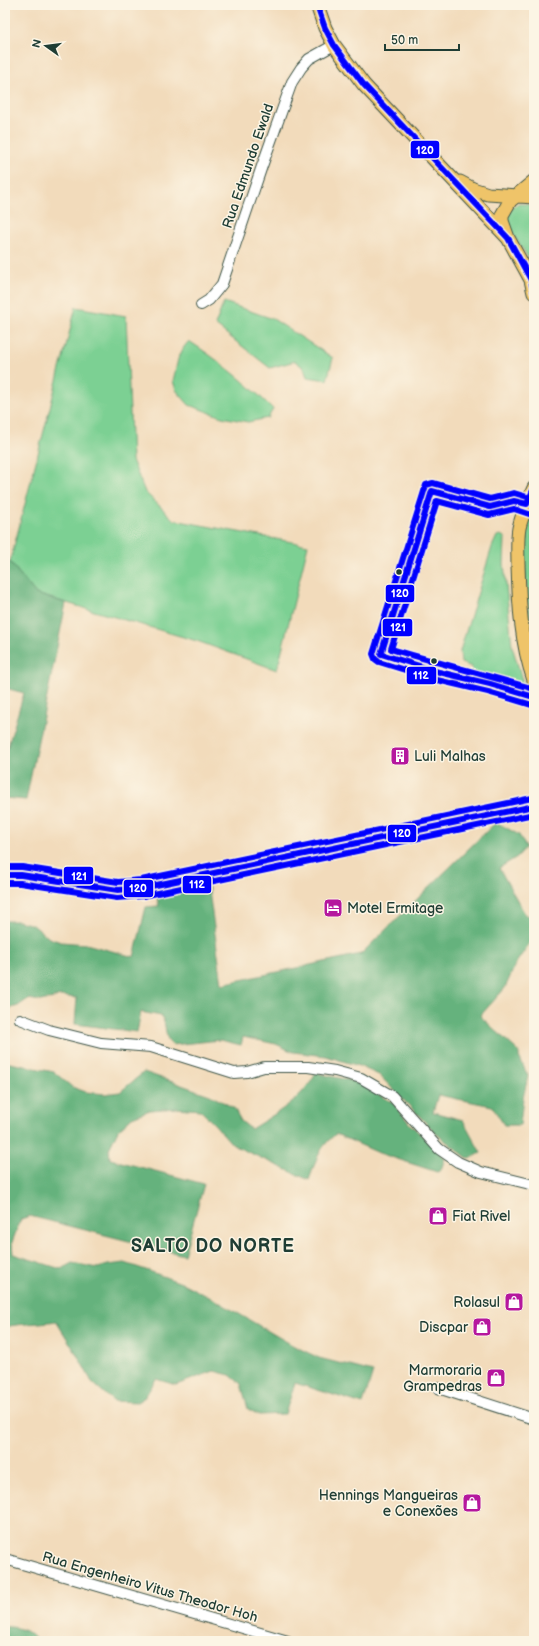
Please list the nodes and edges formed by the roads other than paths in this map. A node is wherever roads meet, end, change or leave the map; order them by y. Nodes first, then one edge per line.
1 (317, 5) edge
2 (334, 45) junction
3 (453, 179) junction
4 (534, 181) edge
5 (516, 195) junction
6 (534, 197) edge
7 (508, 238) junction
8 (534, 293) edge
9 (201, 305) dead end
10 (534, 488) edge
11 (530, 506) edge
12 (523, 635) junction
13 (534, 643) edge
14 (534, 680) edge
15 (534, 806) edge
16 (5, 875) edge
17 (20, 1019) dead end
18 (534, 1185) edge
19 (438, 1388) dead end
20 (534, 1419) edge
21 (5, 1559) edge
22 (288, 1641) edge

1 - 2 main road
2 - 3 main road
2 - 9 street, Rua Edmundo Ewald
3 - 5 main road
3 - 7 main road
4 - 5 main road
5 - 6 main road
5 - 7 main road
7 - 8 main road
10 - 11 main road
11 - 12 main road
12 - 13 main road
12 - 14 main road
15 - 16 street
17 - 18 street
19 - 20 street
21 - 22 street, Rua Engenheiro Vitus Theodor Hoh

